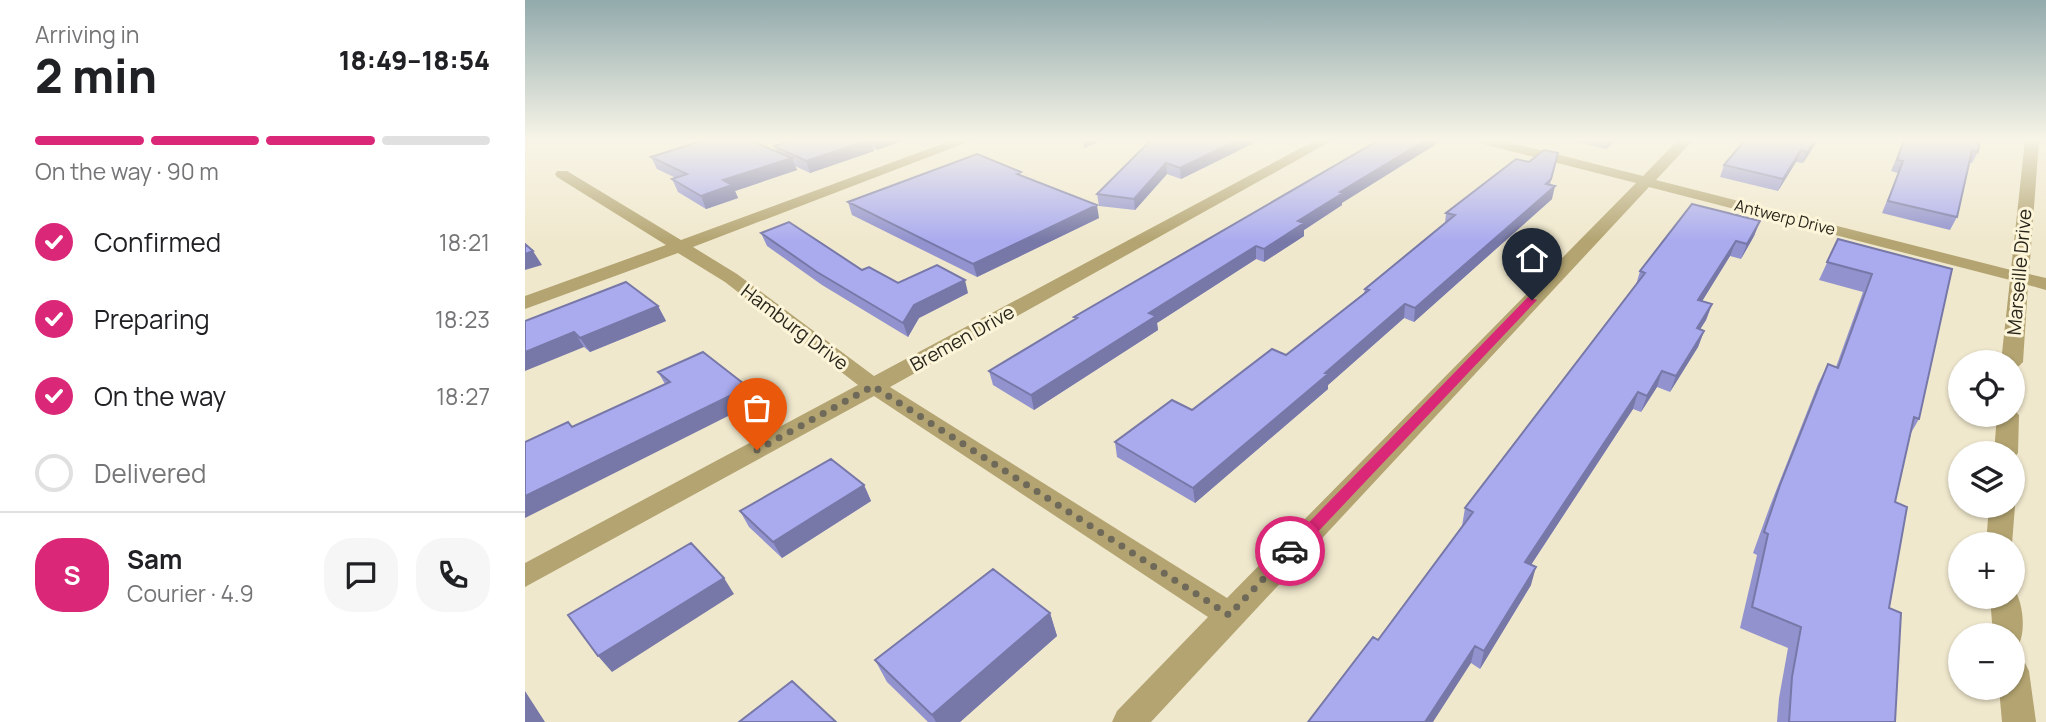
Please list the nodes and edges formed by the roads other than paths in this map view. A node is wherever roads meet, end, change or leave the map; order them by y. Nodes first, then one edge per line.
1 (562, 174) dead end
2 (875, 174) edge
3 (1264, 174) edge
4 (1617, 174) edge
5 (1653, 174) edge
6 (2029, 174) edge
7 (1646, 181) junction
8 (678, 246) junction
9 (2018, 277) junction
10 (2046, 284) edge
11 (525, 303) edge
12 (2013, 350) edge
13 (873, 386) junction
14 (525, 576) edge
15 (1229, 615) junction
16 (2016, 700) edge
17 (1129, 722) edge
18 (2019, 722) edge

1 - 8 street, Hamburg Drive
2 - 8 street
3 - 13 street, Bremen Drive
4 - 7 street, Antwerp Drive
5 - 7 street
6 - 9 street, Marseille Drive
7 - 9 street, Antwerp Drive
7 - 15 street
8 - 11 street
8 - 13 street, Hamburg Drive
9 - 10 street, Antwerp Drive
9 - 12 street, Marseille Drive
13 - 14 street, Bremen Drive
13 - 15 street, Hamburg Drive
15 - 17 street
16 - 18 street

